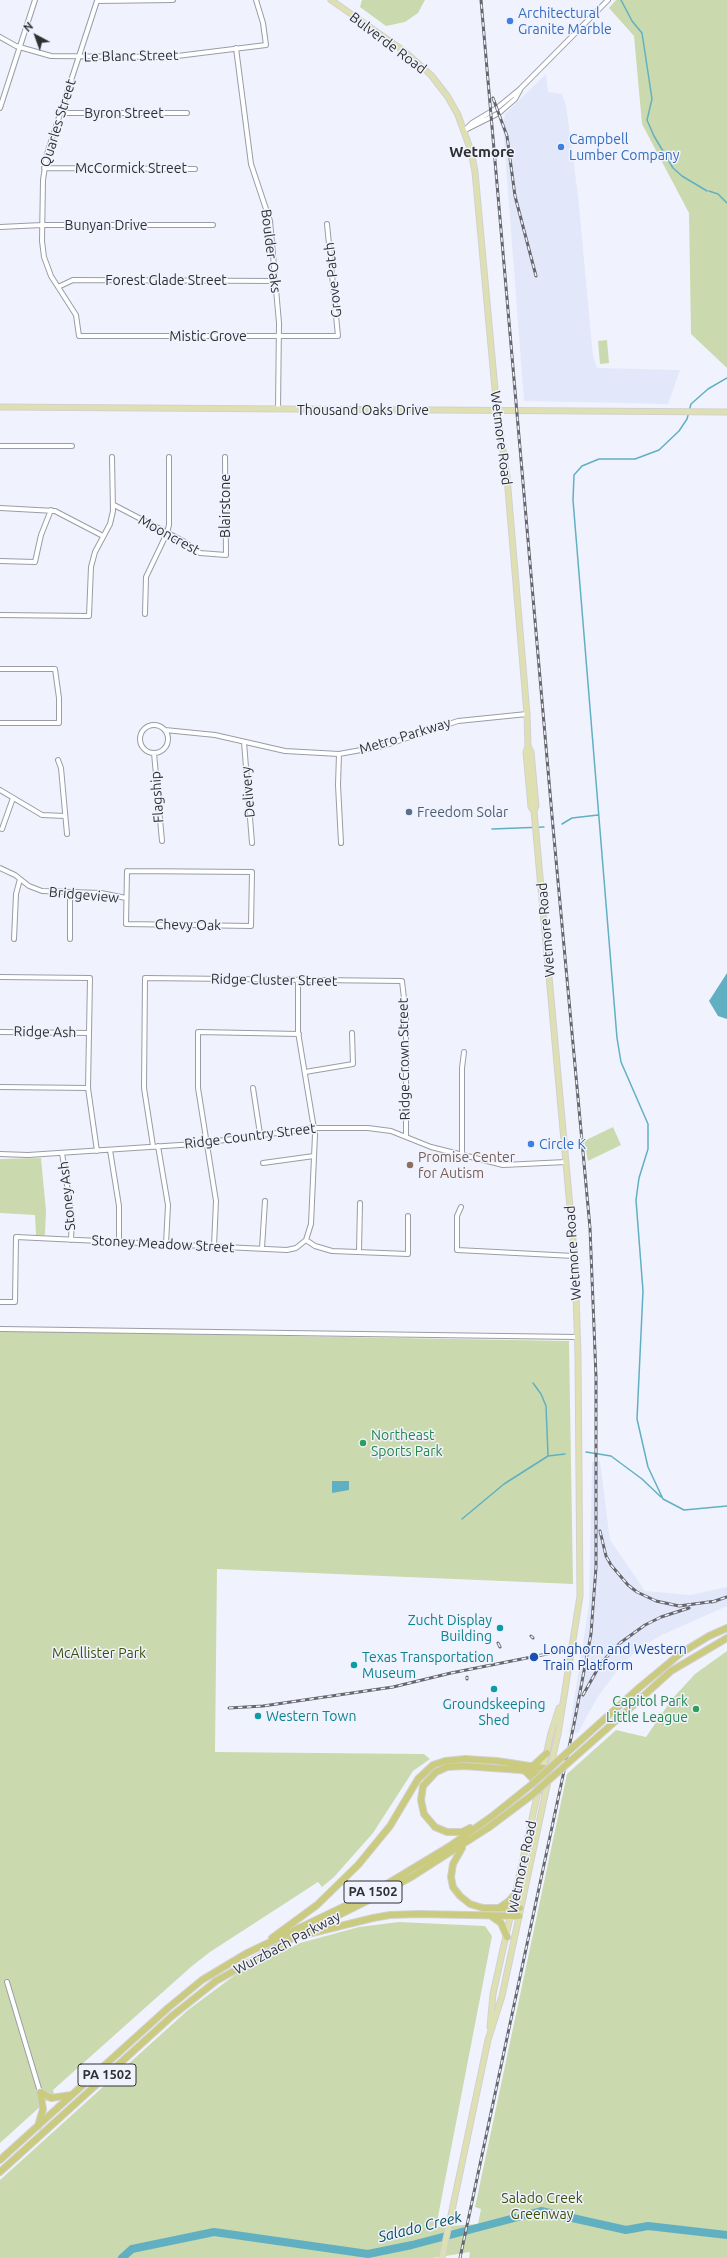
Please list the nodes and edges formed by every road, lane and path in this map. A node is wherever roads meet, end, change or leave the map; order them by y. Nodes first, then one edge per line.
1 (35, 0) edge
2 (173, 0) edge
3 (256, 0) edge
4 (331, 0) edge
5 (608, 0) edge
6 (97, 1) edge
7 (0, 38) edge
8 (20, 47) junction
9 (236, 48) junction
10 (79, 56) junction
11 (0, 108) edge
12 (61, 113) junction
13 (187, 113) dead end
14 (464, 131) junction
15 (44, 168) junction
16 (195, 169) dead end
17 (327, 224) dead end
18 (42, 225) junction
19 (213, 225) dead end
20 (0, 227) edge
21 (276, 281) junction
22 (58, 287) junction
23 (78, 336) joint
24 (338, 336) joint
25 (280, 337) junction
26 (0, 407) edge
27 (278, 409) junction
28 (497, 411) junction
29 (727, 412) edge
30 (0, 446) edge
31 (72, 446) dead end
32 (112, 457) dead end
33 (168, 457) dead end
34 (225, 457) dead end
35 (114, 505) junction
36 (0, 508) edge
37 (51, 510) junction
38 (167, 533) junction
39 (103, 536) junction
40 (226, 555) joint
41 (0, 561) edge
42 (145, 614) dead end
43 (0, 615) edge
44 (0, 669) edge
45 (527, 714) junction
46 (0, 723) edge
47 (165, 730) junction
48 (244, 742) junction
49 (154, 753) junction
50 (339, 754) junction
51 (58, 760) dead end
52 (0, 790) edge
53 (13, 798) junction
54 (66, 816) junction
55 (2, 829) dead end
56 (67, 834) dead end
57 (162, 841) dead end
58 (252, 843) dead end
59 (341, 843) dead end
60 (0, 868) edge
61 (20, 879) junction
62 (70, 893) junction
63 (126, 898) junction
64 (14, 939) dead end
65 (70, 939) dead end
66 (0, 977) edge
67 (298, 980) junction
68 (402, 981) joint
69 (0, 1032) edge
70 (89, 1033) junction
71 (352, 1033) dead end
72 (298, 1034) junction
73 (464, 1052) dead end
74 (305, 1072) junction
75 (0, 1087) edge
76 (88, 1088) junction
77 (253, 1088) dead end
78 (314, 1128) junction
79 (260, 1134) junction
80 (406, 1137) junction
81 (207, 1143) junction
82 (156, 1146) junction
83 (110, 1150) junction
84 (97, 1151) junction
85 (62, 1153) junction
86 (0, 1154) edge
87 (462, 1155) junction
88 (314, 1156) junction
89 (566, 1162) junction
90 (263, 1163) dead end
91 (264, 1201) dead end
92 (360, 1204) dead end
93 (460, 1208) dead end
94 (408, 1216) dead end
95 (71, 1240) junction
96 (306, 1240) junction
97 (119, 1242) junction
98 (166, 1244) junction
99 (214, 1246) junction
100 (262, 1248) junction
101 (358, 1252) junction
102 (574, 1256) junction
103 (0, 1302) edge
104 (0, 1329) edge
105 (576, 1337) junction
106 (727, 1628) edge
107 (727, 1638) edge
108 (563, 1695) junction
109 (547, 1753) junction
110 (534, 1765) junction
111 (547, 1768) junction
112 (524, 1770) junction
113 (546, 1775) junction
114 (539, 1791) junction
115 (491, 1817) junction
116 (465, 1844) junction
117 (517, 1892) junction
118 (499, 1908) junction
119 (513, 1908) junction
120 (520, 1908) junction
121 (490, 1915) junction
122 (511, 1915) junction
123 (519, 1916) junction
124 (506, 1937) junction
125 (290, 1940) junction
126 (247, 1953) junction
127 (7, 1982) dead end
128 (488, 2040) junction
129 (40, 2092) junction
130 (72, 2095) junction
131 (38, 2126) junction
132 (0, 2160) edge
133 (0, 2172) edge
134 (442, 2258) edge

1 - 8 street
2 - 6 street
3 - 9 street, Le Blanc Street
4 - 14 main road, Bulverde Road
5 - 14 street
6 - 10 street, Quarles Street
7 - 8 street, Le Blanc Street
8 - 10 street, Le Blanc Street
8 - 11 street
9 - 10 street, Le Blanc Street
9 - 21 street, Boulder Oaks
10 - 12 street, Quarles Street
12 - 13 street, Byron Street
12 - 15 street, Quarles Street
14 - 28 main road, Wetmore Road
15 - 16 street, McCormick Street
15 - 18 street, Quarles Street
17 - 24 street, Grove Patch
18 - 19 street, Bunyan Drive
18 - 20 street, Bunyan Drive
18 - 22 street, Quarles Street
21 - 22 street, Forest Glade Street
21 - 25 street, Boulder Oaks
22 - 23 street, Quarles Street
23 - 25 street, Mistic Grove
24 - 25 street, Mistic Grove
25 - 27 street, Boulder Oaks
26 - 27 main road, Thousand Oaks Drive
27 - 28 main road, Thousand Oaks Drive
28 - 29 main road, Thousand Oaks Drive
28 - 45 main road, Wetmore Road
30 - 31 street
32 - 35 street
33 - 38 street
34 - 40 street, Blairstone
35 - 38 street, Mooncrest
35 - 39 street
36 - 37 street
37 - 39 street
37 - 41 street
38 - 40 street, Mooncrest
38 - 42 street
39 - 43 street
44 - 46 street
45 - 50 street, Metro Parkway
45 - 89 main road, Wetmore Road
47 - 48 street, Metro Parkway
47 - 49 street, Flagship
47 - 49 street, Flagship
48 - 50 street, Metro Parkway
48 - 58 street, Delivery
49 - 57 street, Flagship
50 - 59 street
51 - 54 street
52 - 53 street
53 - 54 street
53 - 55 street
54 - 56 street
60 - 61 street, Bridgeview
61 - 62 street, Bridgeview
61 - 64 street
62 - 63 street, Bridgeview
62 - 65 street
63 - 63 street, Chevy Oak
66 - 70 street
67 - 68 street, Ridge Cluster Street
67 - 72 street
67 - 82 street, Ridge Cluster Street
68 - 80 street, Ridge Crown Street
69 - 70 street, Ridge Ash
70 - 76 street
71 - 74 street
72 - 74 street
72 - 81 street
73 - 87 street
74 - 78 street
75 - 76 street
76 - 84 street
77 - 79 street
78 - 79 street, Ridge Country Street
78 - 80 street, Ridge Country Street
78 - 88 street
79 - 81 street, Ridge Country Street
80 - 87 street, Ridge Country Street
81 - 82 street, Ridge Country Street
81 - 99 street
82 - 83 street, Ridge Country Street
82 - 98 street
83 - 84 street, Ridge Country Street
83 - 97 street
84 - 85 street, Ridge Country Street
85 - 86 street, Ridge Country Street
85 - 95 street, Stoney Ash
87 - 89 street, Ridge Country Street
88 - 90 street
88 - 96 street
89 - 102 main road, Wetmore Road
91 - 100 street
92 - 101 street
93 - 102 street
94 - 101 street
95 - 97 street, Stoney Meadow Street
95 - 103 street, Stoney Meadow Street
96 - 100 street, Stoney Meadow Street
96 - 101 street
97 - 98 street, Stoney Meadow Street
98 - 99 street, Stoney Meadow Street
99 - 100 street, Stoney Meadow Street
102 - 105 main road, Wetmore Road
104 - 105 street
105 - 108 main road, Wetmore Road
106 - 115 highway, Wurzbach Parkway / PA 1502, bridge
107 - 116 highway, Wurzbach Parkway / PA 1502, bridge
108 - 109 main road, Wetmore Road
108 - 111 main road, Wetmore Road
109 - 110 highway
109 - 111 main road, Wetmore Road
110 - 111 highway
110 - 126 highway
111 - 113 main road, Wetmore Road
112 - 113 highway
112 - 114 highway
112 - 115 highway
113 - 114 main road, Wetmore Road
113 - 120 main road, Wetmore Road
114 - 117 main road, Wetmore Road
115 - 126 highway, Wurzbach Parkway / PA 1502
116 - 118 highway
116 - 125 highway, Wurzbach Parkway / PA 1502
117 - 118 highway
117 - 119 main road, Wetmore Road
118 - 119 highway
119 - 120 highway
119 - 122 main road, Wetmore Road
120 - 123 main road, Wetmore Road
121 - 122 highway
121 - 124 highway
121 - 125 highway
122 - 123 highway
122 - 124 main road, Wetmore Road
123 - 128 main road, Wetmore Road
124 - 128 main road, Wetmore Road
125 - 133 highway, Wurzbach Parkway / PA 1502
126 - 130 highway, Wurzbach Parkway / PA 1502
127 - 129 street
128 - 134 main road, Wetmore Road
129 - 130 highway
129 - 131 highway
130 - 131 highway, Wurzbach Parkway / PA 1502
131 - 132 highway, Wurzbach Parkway / PA 1502

